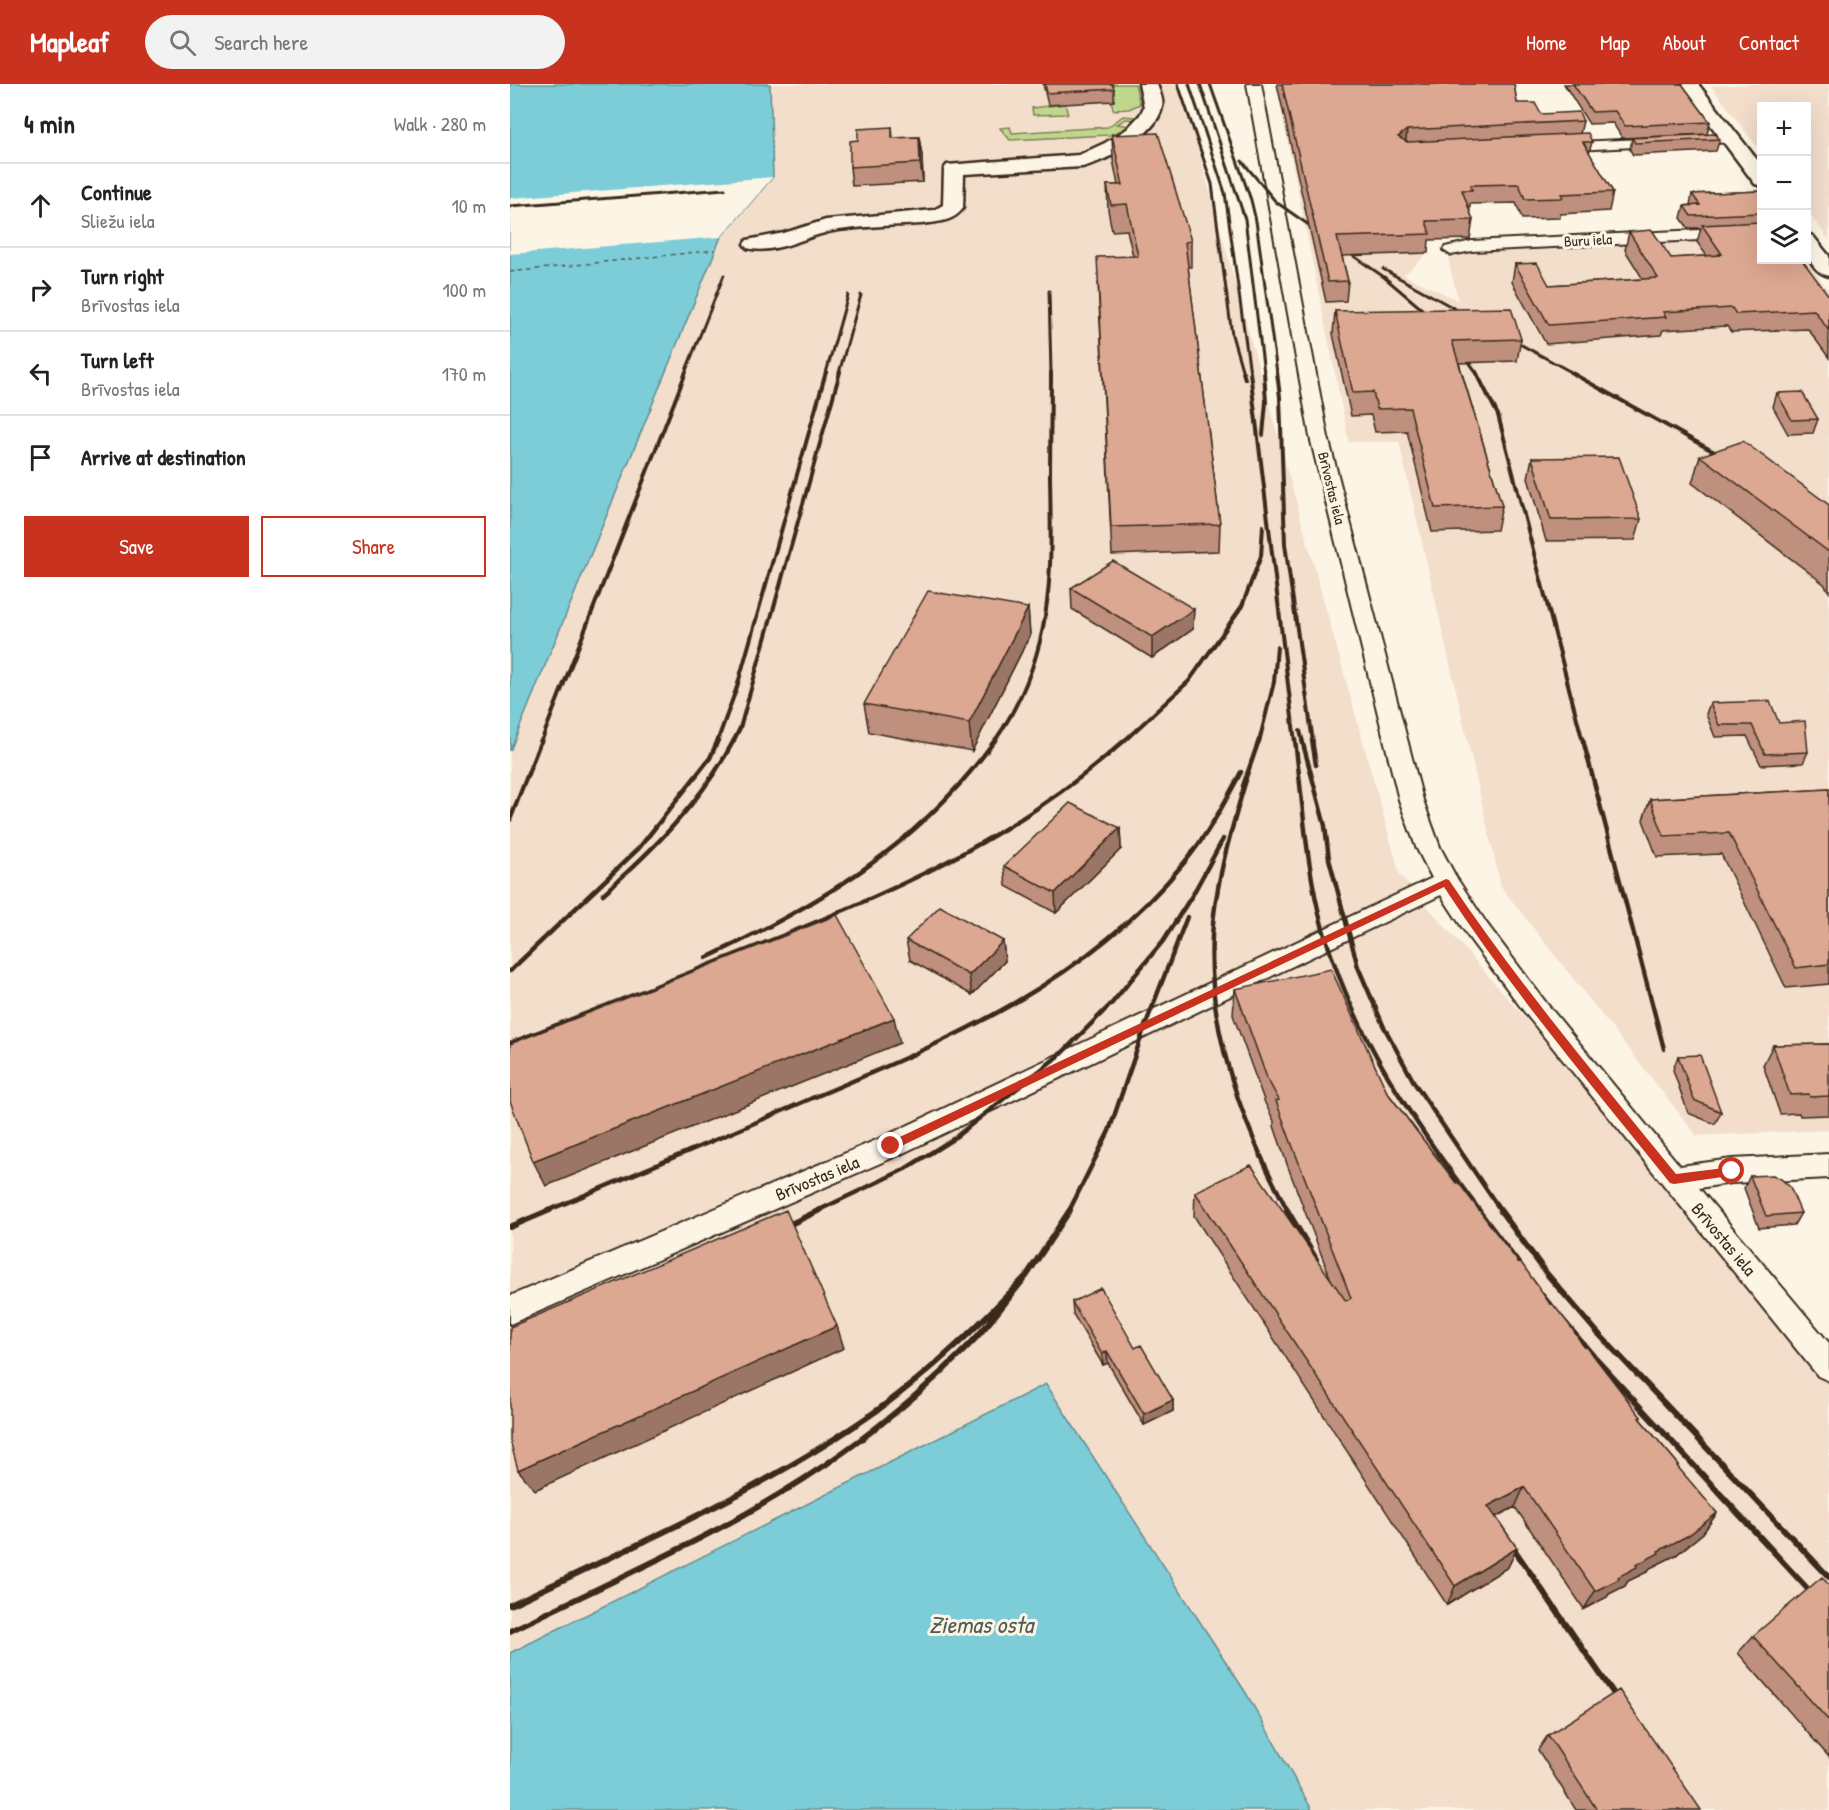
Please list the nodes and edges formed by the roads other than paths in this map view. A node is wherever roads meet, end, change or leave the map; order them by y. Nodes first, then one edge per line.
1 (1148, 84) edge
2 (1254, 84) edge
3 (1689, 84) edge
4 (1730, 139) junction
5 (1545, 148) edge
6 (1757, 175) edge
7 (1757, 232) edge
8 (753, 244) dead end
9 (1811, 247) edge
10 (1451, 250) dead end
11 (1829, 270) edge
12 (1446, 882) junction
13 (1829, 1166) edge
14 (1674, 1179) junction
15 (510, 1310) edge
16 (1829, 1366) edge

1 - 8 street
2 - 12 street, Brīvostas iela
3 - 4 street
4 - 5 street
4 - 6 street
7 - 10 street, Buru iela
9 - 11 street
12 - 14 street, Brīvostas iela
12 - 15 street, Brīvostas iela
13 - 14 street
14 - 16 street, Brīvostas iela

